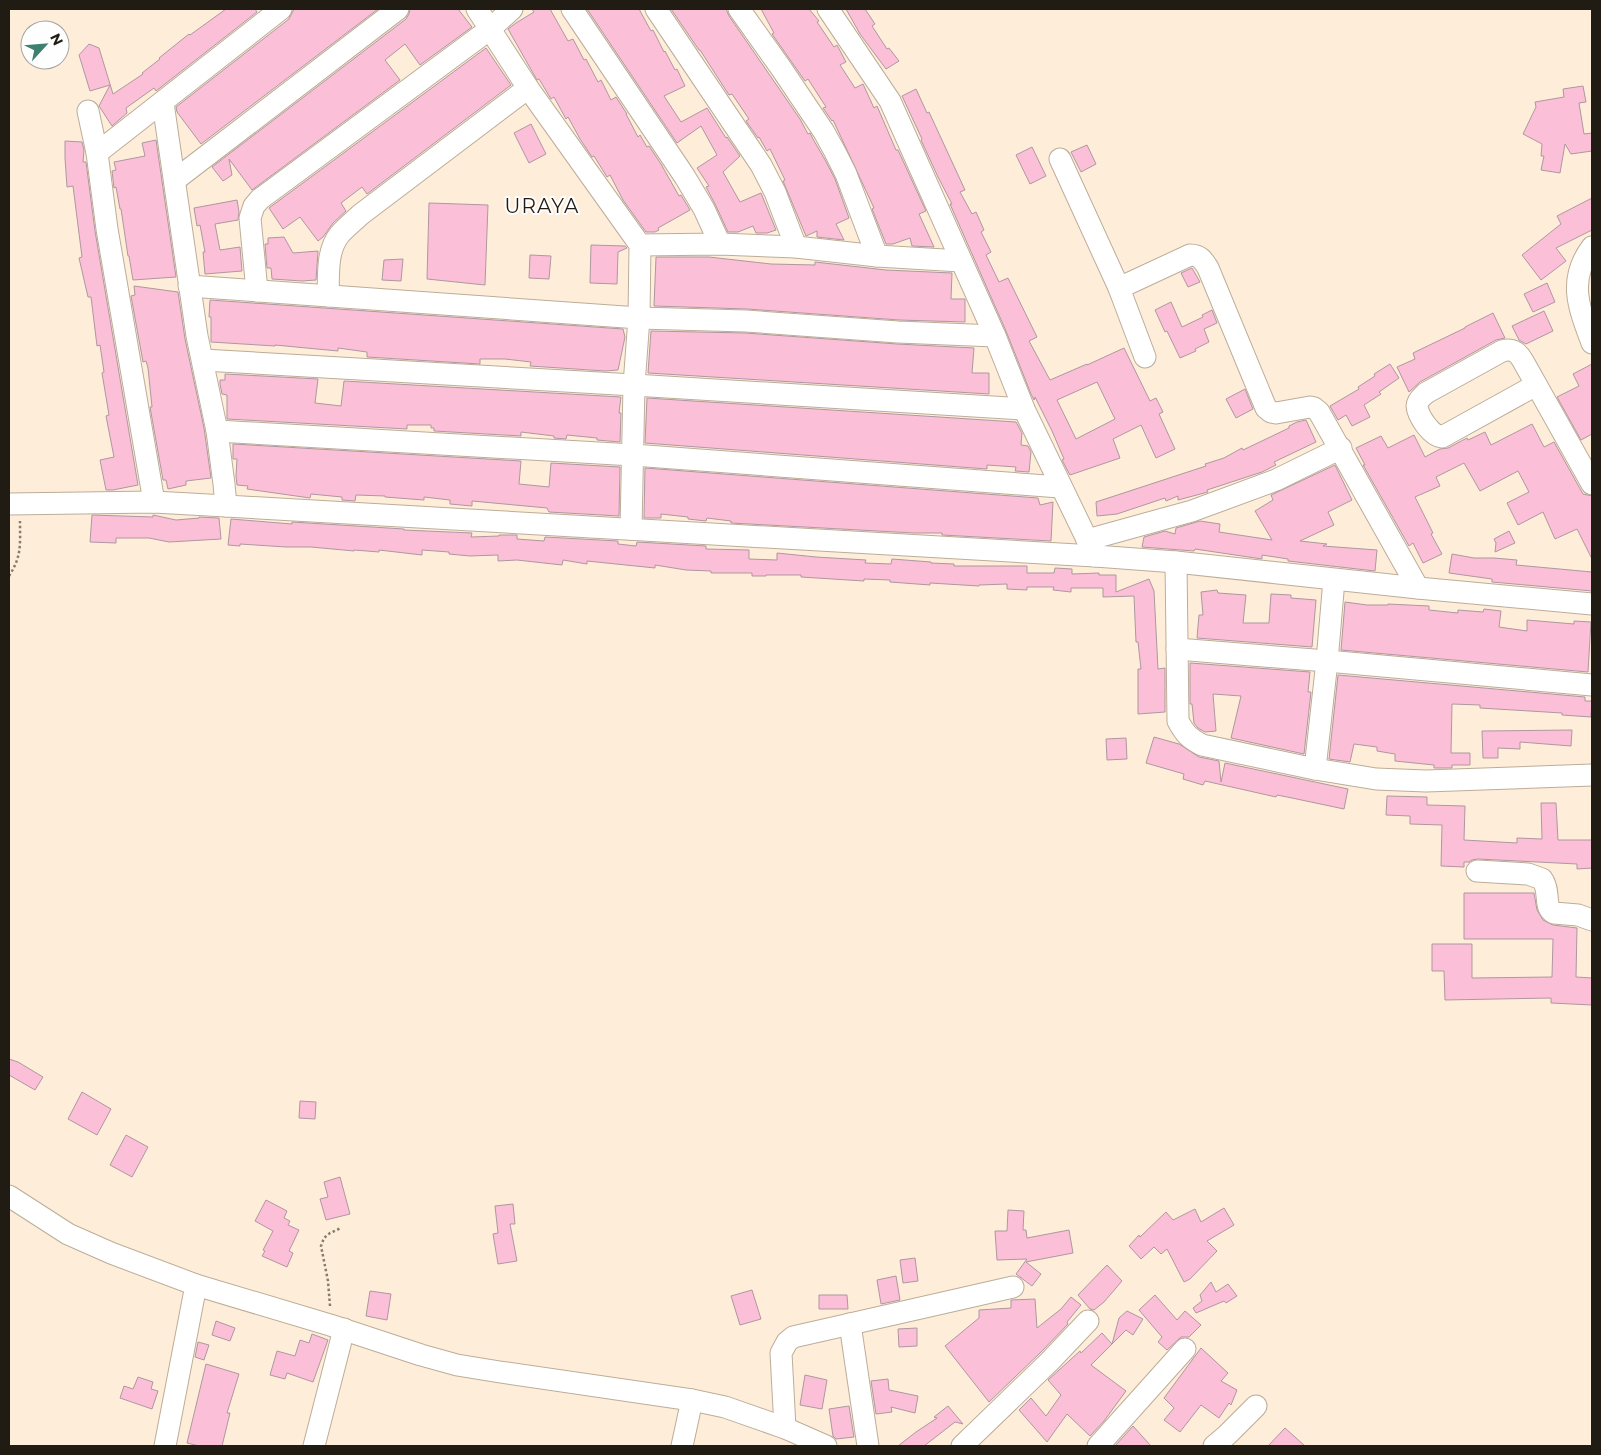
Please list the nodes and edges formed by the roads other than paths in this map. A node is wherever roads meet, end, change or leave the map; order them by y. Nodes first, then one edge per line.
1 (281, 9) edge
2 (398, 9) edge
3 (477, 9) edge
4 (512, 9) edge
5 (572, 9) edge
6 (656, 9) edge
7 (738, 9) edge
8 (828, 9) edge
9 (490, 29) junction
10 (528, 88) junction
11 (163, 103) junction
12 (88, 111) dead end
13 (98, 153) junction
14 (1060, 159) dead end
15 (175, 180) junction
16 (720, 244) junction
17 (640, 245) junction
18 (796, 247) junction
19 (1592, 247) edge
20 (877, 256) junction
21 (961, 261) junction
22 (189, 286) junction
23 (1119, 288) junction
24 (257, 291) junction
25 (328, 296) junction
26 (639, 318) junction
27 (995, 336) junction
28 (1592, 343) edge
29 (1145, 357) dead end
30 (203, 360) junction
31 (634, 385) junction
32 (1536, 385) junction
33 (1024, 409) junction
34 (217, 431) junction
35 (1341, 448) junction
36 (633, 455) junction
37 (1592, 484) edge
38 (1060, 487) junction
39 (154, 502) junction
40 (14, 504) edge
41 (226, 506) junction
42 (631, 529) junction
43 (1091, 548) junction
44 (1176, 562) junction
45 (1334, 580) junction
46 (1418, 588) junction
47 (1592, 604) edge
48 (1177, 649) junction
49 (1327, 661) junction
50 (1592, 685) edge
51 (1315, 769) junction
52 (1592, 775) edge
53 (1477, 871) dead end
54 (1592, 920) edge
55 (9, 1196) edge
56 (196, 1285) junction
57 (1013, 1287) dead end
58 (1088, 1321) dead end
59 (850, 1324) junction
60 (337, 1327) junction
61 (1185, 1349) dead end
62 (692, 1400) junction
63 (1256, 1406) dead end
64 (785, 1428) junction
65 (165, 1446) edge
66 (314, 1446) edge
67 (682, 1446) edge
68 (826, 1446) edge
69 (868, 1446) edge
70 (962, 1446) edge
71 (1098, 1446) edge
72 (1214, 1446) edge

1 - 11 street
2 - 15 street
3 - 9 street
4 - 9 street
5 - 16 street
6 - 18 street
7 - 20 street
8 - 21 street
9 - 10 street
9 - 24 street
10 - 17 street
10 - 25 street
11 - 13 street
11 - 15 street
12 - 13 street
13 - 39 street
14 - 23 street
15 - 22 street
16 - 17 street
16 - 18 street
17 - 26 street
18 - 20 street
19 - 28 street
20 - 21 street
21 - 27 street
22 - 24 street
22 - 30 street
23 - 29 street
23 - 35 street
24 - 25 street
25 - 26 street
26 - 27 street
26 - 31 street
27 - 33 street
30 - 31 street
30 - 34 street
31 - 33 street
31 - 36 street
32 - 32 street
32 - 37 street
33 - 38 street
34 - 36 street
34 - 41 street
35 - 43 street
35 - 46 street
36 - 38 street
36 - 42 street
38 - 43 street
39 - 40 street
39 - 41 street
41 - 42 street
42 - 43 street
43 - 44 street
44 - 45 street
44 - 48 street
45 - 46 street
45 - 49 street
46 - 47 street
48 - 49 street
48 - 51 street
49 - 50 street
49 - 51 street
51 - 52 street
53 - 54 street
55 - 56 street
56 - 60 street
56 - 65 street
57 - 59 street
58 - 70 street
59 - 64 street
59 - 69 street
60 - 62 street
60 - 66 street
61 - 71 street
62 - 64 street
62 - 67 street
63 - 72 street
64 - 68 street

